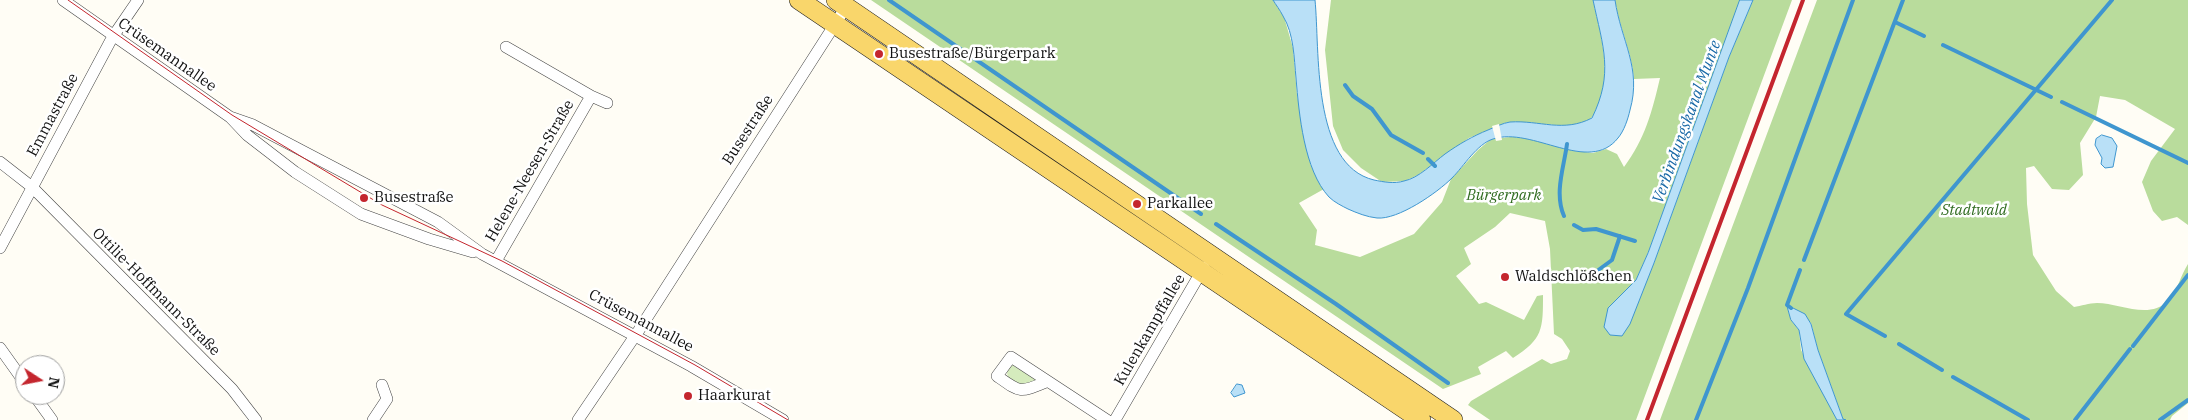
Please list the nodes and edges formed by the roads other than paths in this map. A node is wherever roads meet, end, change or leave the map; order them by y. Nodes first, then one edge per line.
1 (63, 0) edge
2 (138, 0) edge
3 (799, 0) edge
4 (841, 3) edge
5 (834, 24) junction
6 (113, 36) junction
7 (506, 47) dead end
8 (591, 96) junction
9 (606, 103) dead end
10 (230, 117) junction
11 (0, 162) edge
12 (32, 187) junction
13 (0, 248) edge
14 (482, 254) junction
15 (1212, 255) junction
16 (496, 261) junction
17 (1201, 272) junction
18 (635, 336) junction
19 (0, 348) edge
20 (15, 368) edge
21 (1046, 382) dead end
22 (382, 385) dead end
23 (41, 405) edge
24 (52, 420) edge
25 (256, 420) edge
26 (373, 420) edge
27 (578, 420) edge
28 (783, 420) edge
29 (1107, 420) edge
30 (1115, 420) edge
31 (1421, 420) edge
32 (1453, 420) edge

1 - 6 street, Crüsemannallee
2 - 6 street, Emmastraße
3 - 5 main road
4 - 5 street, Busestraße
4 - 15 main road
5 - 17 main road
5 - 18 street, Busestraße
6 - 10 street, Crüsemannallee
6 - 12 street, Emmastraße
7 - 8 street, Helene-Neesen-Straße
8 - 9 street, Helene-Neesen-Straße
8 - 16 street, Helene-Neesen-Straße
10 - 14 street, Crüsemannallee
10 - 14 street, Crüsemannallee
11 - 12 street, Ottilie-Hoffmann-Straße
12 - 13 street, Emmastraße
12 - 25 street, Ottilie-Hoffmann-Straße
14 - 16 street, Crüsemannallee
15 - 17 street, Kulenkampffallee
15 - 32 main road
16 - 18 street, Crüsemannallee
17 - 30 street, Kulenkampffallee
17 - 31 main road
18 - 27 street, Busestraße
18 - 28 street, Crüsemannallee
19 - 20 street
21 - 29 street
22 - 26 street
23 - 24 street

